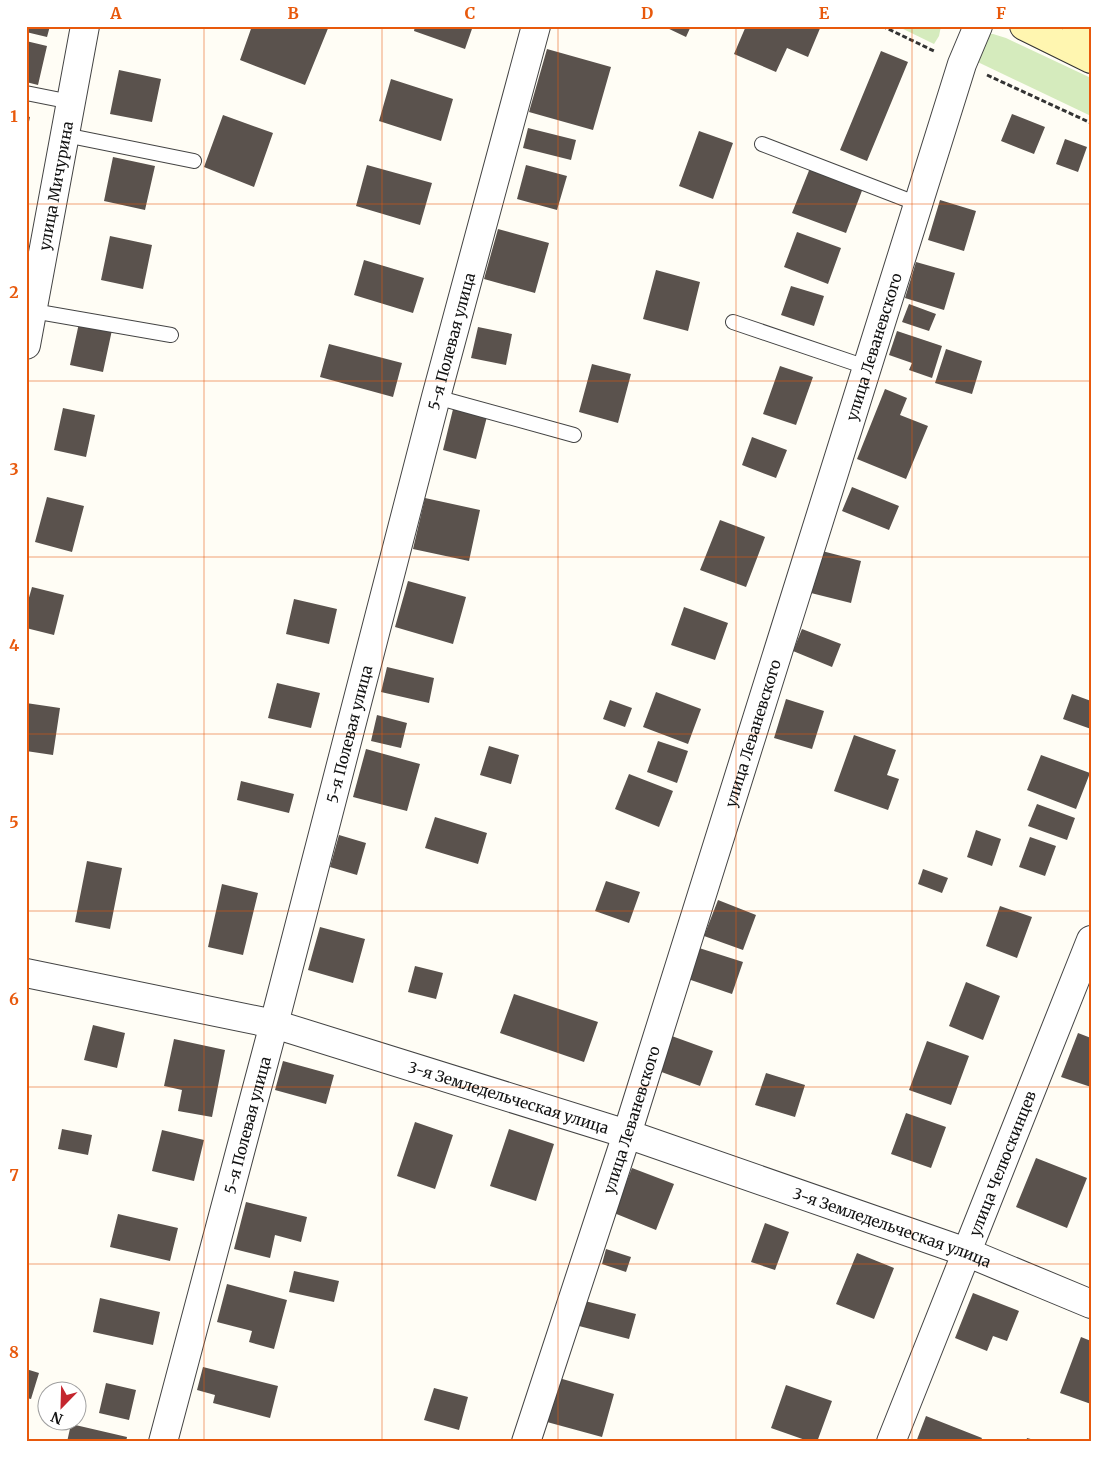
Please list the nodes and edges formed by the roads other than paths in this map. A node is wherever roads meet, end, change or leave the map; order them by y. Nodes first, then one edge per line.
1 (85, 26) edge
2 (536, 26) edge
3 (978, 26) edge
4 (1024, 26) edge
5 (1076, 26) edge
6 (1091, 33) edge
7 (1091, 59) edge
8 (26, 93) edge
9 (71, 102) junction
10 (65, 135) junction
11 (762, 144) dead end
12 (194, 161) dead end
13 (918, 204) junction
14 (34, 262) edge
15 (33, 311) junction
16 (733, 322) dead end
17 (171, 335) dead end
18 (26, 345) edge
19 (866, 366) junction
20 (436, 397) junction
21 (574, 435) dead end
22 (1091, 940) edge
23 (26, 973) edge
24 (274, 1024) junction
25 (627, 1134) junction
26 (966, 1252) junction
27 (1091, 1304) edge
28 (163, 1442) edge
29 (526, 1442) edge
30 (891, 1442) edge

1 - 9 street, улица Мичурина
2 - 20 street, 5-я Полевая улица
3 - 13 street, улица Леваневского
4 - 7 main road
5 - 6 main road
8 - 9 lane
9 - 10 street, улица Мичурина
10 - 12 lane
10 - 14 street, улица Мичурина
11 - 13 lane
13 - 19 street, улица Леваневского
14 - 15 street, улица Мичурина
15 - 17 lane
15 - 18 street, улица Мичурина
16 - 19 lane
19 - 25 street, улица Леваневского
20 - 21 lane
20 - 24 street, 5-я Полевая улица
22 - 26 street, улица Челюскинцев
23 - 24 street, 3-я Земледельческая улица
24 - 25 street, 3-я Земледельческая улица
24 - 28 street, 5-я Полевая улица
25 - 26 street, 3-я Земледельческая улица
25 - 29 street, улица Леваневского
26 - 27 street, 3-я Земледельческая улица
26 - 30 street, улица Челюскинцев

